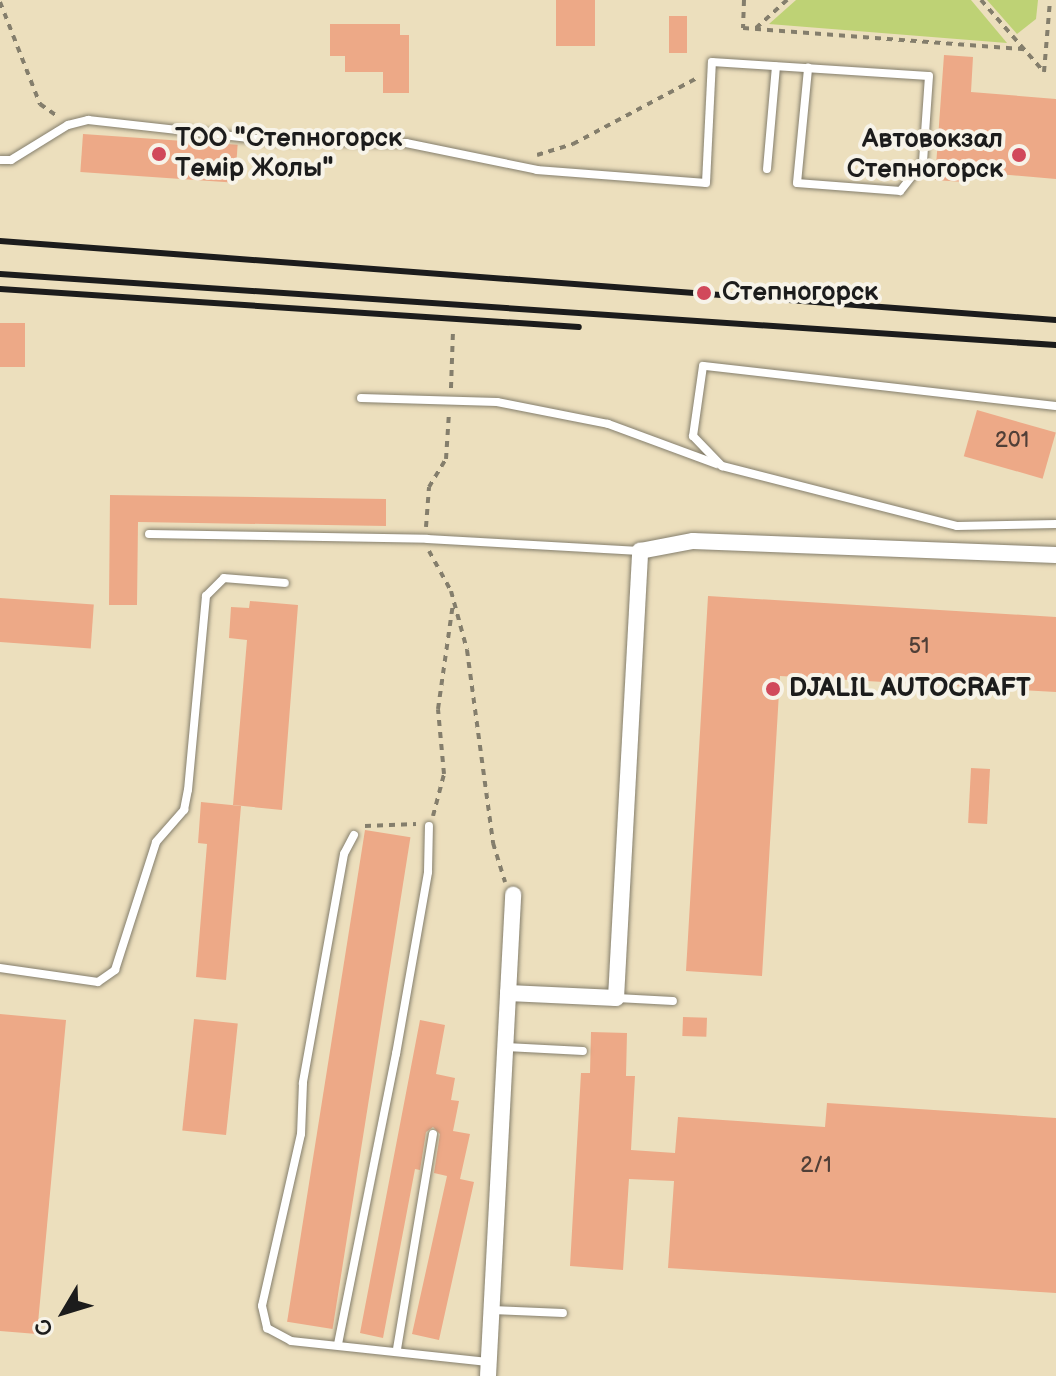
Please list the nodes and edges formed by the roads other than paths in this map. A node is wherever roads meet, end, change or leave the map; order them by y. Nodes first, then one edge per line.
1 (776, 66) junction
2 (808, 68) junction
3 (0, 160) edge
4 (767, 169) dead end
5 (361, 398) dead end
6 (1056, 406) edge
7 (722, 466) junction
8 (1056, 524) edge
9 (149, 534) dead end
10 (640, 551) junction
11 (1056, 555) edge
12 (285, 583) dead end
13 (429, 826) road end
14 (354, 835) road end
15 (513, 895) road end
16 (0, 968) edge
17 (508, 993) junction
18 (616, 998) junction
19 (673, 1001) dead end
20 (505, 1047) junction
21 (583, 1051) dead end
22 (433, 1134) dead end
23 (491, 1310) junction
24 (563, 1313) dead end
25 (338, 1344) junction
26 (397, 1349) junction
27 (488, 1369) edge

1 - 2 lane
1 - 3 lane
1 - 4 lane
2 - 2 lane
5 - 7 lane
6 - 7 lane
7 - 8 lane
9 - 10 lane
10 - 11 street
10 - 18 street
12 - 16 lane
13 - 25 lane
14 - 25 lane
15 - 17 street
17 - 18 street
17 - 20 street
18 - 19 lane
20 - 21 lane
20 - 23 street
22 - 26 lane
23 - 24 lane
23 - 27 street
25 - 26 lane
26 - 27 lane

